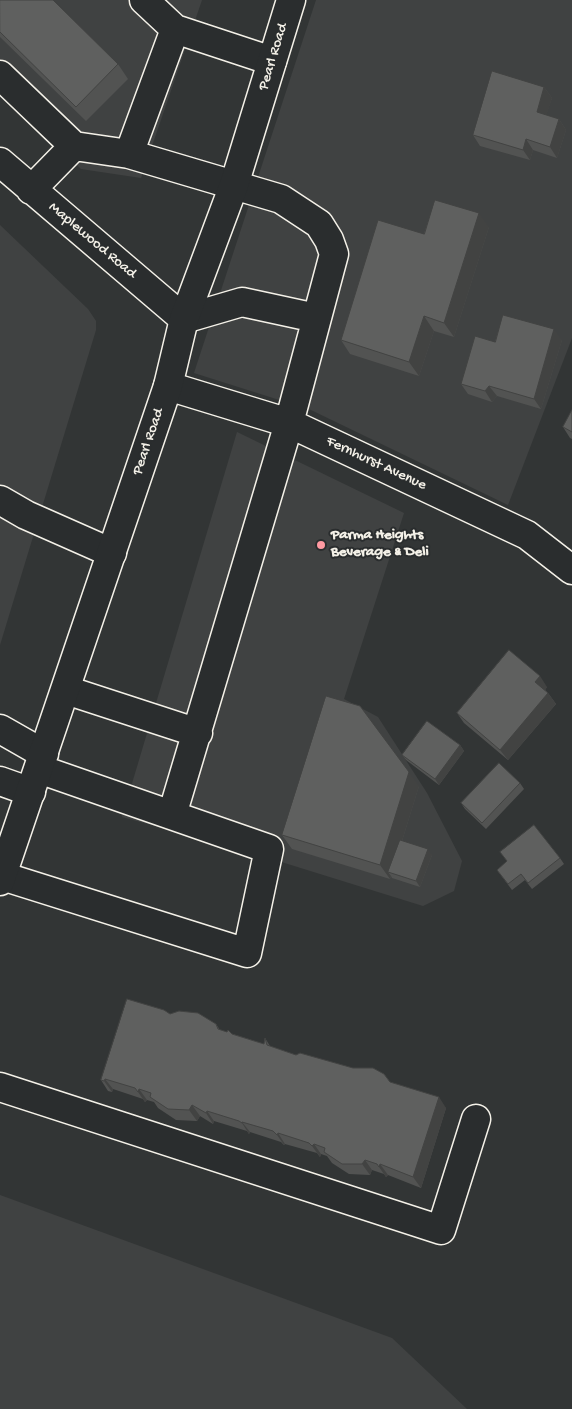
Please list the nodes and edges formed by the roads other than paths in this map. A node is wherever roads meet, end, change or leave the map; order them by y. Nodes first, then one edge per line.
1 (144, 0) edge
2 (291, 0) edge
3 (175, 29) junction
4 (272, 60) junction
5 (0, 74) edge
6 (74, 146) junction
7 (129, 154) junction
8 (0, 162) edge
9 (234, 185) junction
10 (31, 190) junction
11 (316, 318) junction
12 (184, 319) junction
13 (168, 386) junction
14 (289, 423) junction
15 (0, 500) edge
16 (112, 553) junction
17 (572, 570) edge
18 (66, 690) junction
19 (0, 729) edge
20 (198, 733) junction
21 (38, 772) junction
22 (0, 781) edge
23 (172, 815) junction
24 (1, 879) edge
25 (0, 1087) edge
26 (476, 1119) dead end

1 - 3 main road
2 - 4 main road, Pearl Road
3 - 4 main road
3 - 7 main road
4 - 9 main road, Pearl Road
5 - 6 main road
6 - 7 main road
6 - 10 main road
7 - 9 main road
8 - 10 main road, Maplewood Road
9 - 11 main road
9 - 12 main road, Pearl Road
10 - 12 main road, Maplewood Road
11 - 12 main road
11 - 14 main road
12 - 13 main road, Pearl Road
13 - 14 main road, Fernhurst Avenue
13 - 16 main road, Pearl Road
14 - 17 main road, Fernhurst Avenue
14 - 20 main road
15 - 16 main road
16 - 18 main road, Pearl Road
18 - 20 main road
18 - 21 main road, Pearl Road
19 - 21 main road
20 - 23 main road
21 - 22 main road
21 - 23 main road
21 - 24 main road, Pearl Road
23 - 24 main road
25 - 26 main road

